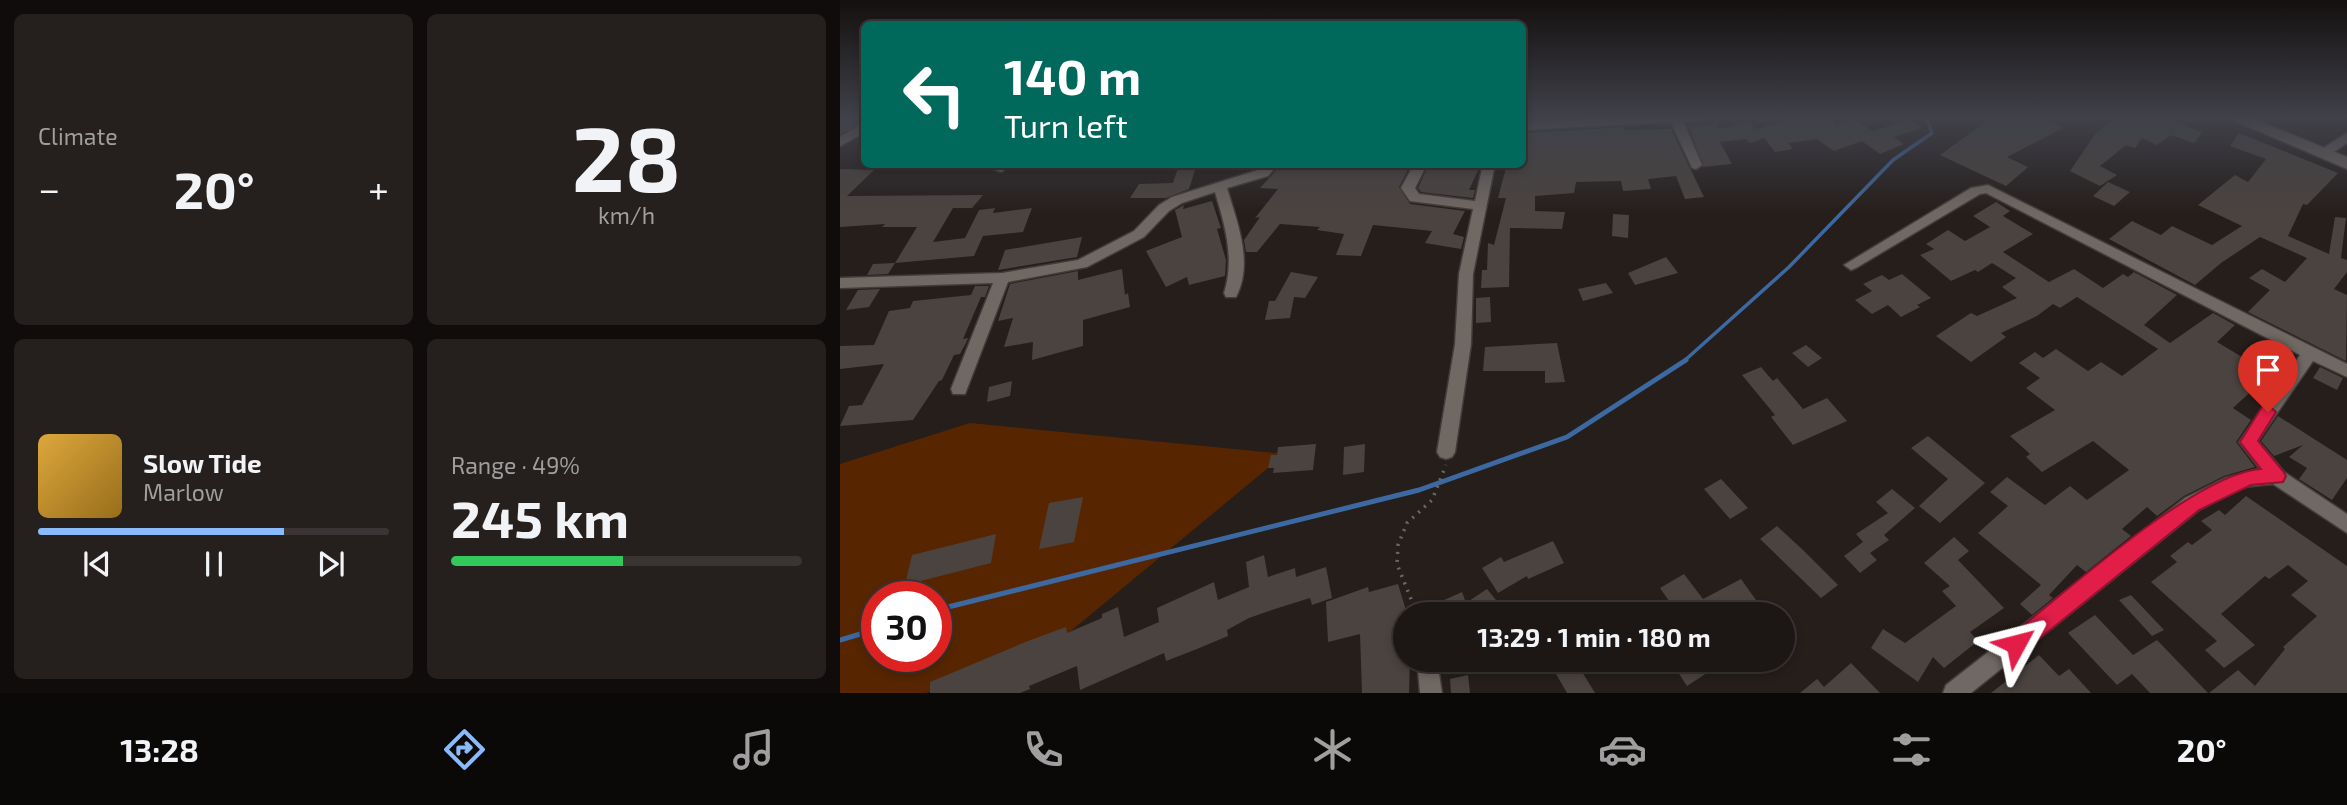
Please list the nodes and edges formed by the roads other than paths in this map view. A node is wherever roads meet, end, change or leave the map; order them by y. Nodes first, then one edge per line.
1 (1689, 149) edge
2 (2315, 149) edge
3 (2329, 149) edge
4 (2324, 153) junction
5 (2347, 164) edge
6 (1696, 165) dead end
7 (1268, 168) edge
8 (1419, 168) edge
9 (1488, 168) edge
10 (1220, 186) junction
11 (1482, 206) junction
12 (1851, 265) dead end
13 (1002, 278) junction
14 (840, 283) edge
15 (1231, 293) dead end
16 (2309, 354) junction
17 (2347, 371) edge
18 (958, 389) dead end
19 (1446, 452) road end
20 (2277, 476) junction
21 (2347, 525) edge
22 (1429, 672) edge
23 (1432, 693) edge
24 (1955, 693) edge

1 - 6 street
2 - 4 street
3 - 4 street
4 - 5 street
7 - 10 street
8 - 11 street
9 - 11 street
10 - 13 street
10 - 15 street
11 - 19 street
12 - 16 street
13 - 14 street
13 - 18 street
16 - 17 street
16 - 20 street
20 - 21 street
20 - 24 street
22 - 23 street

